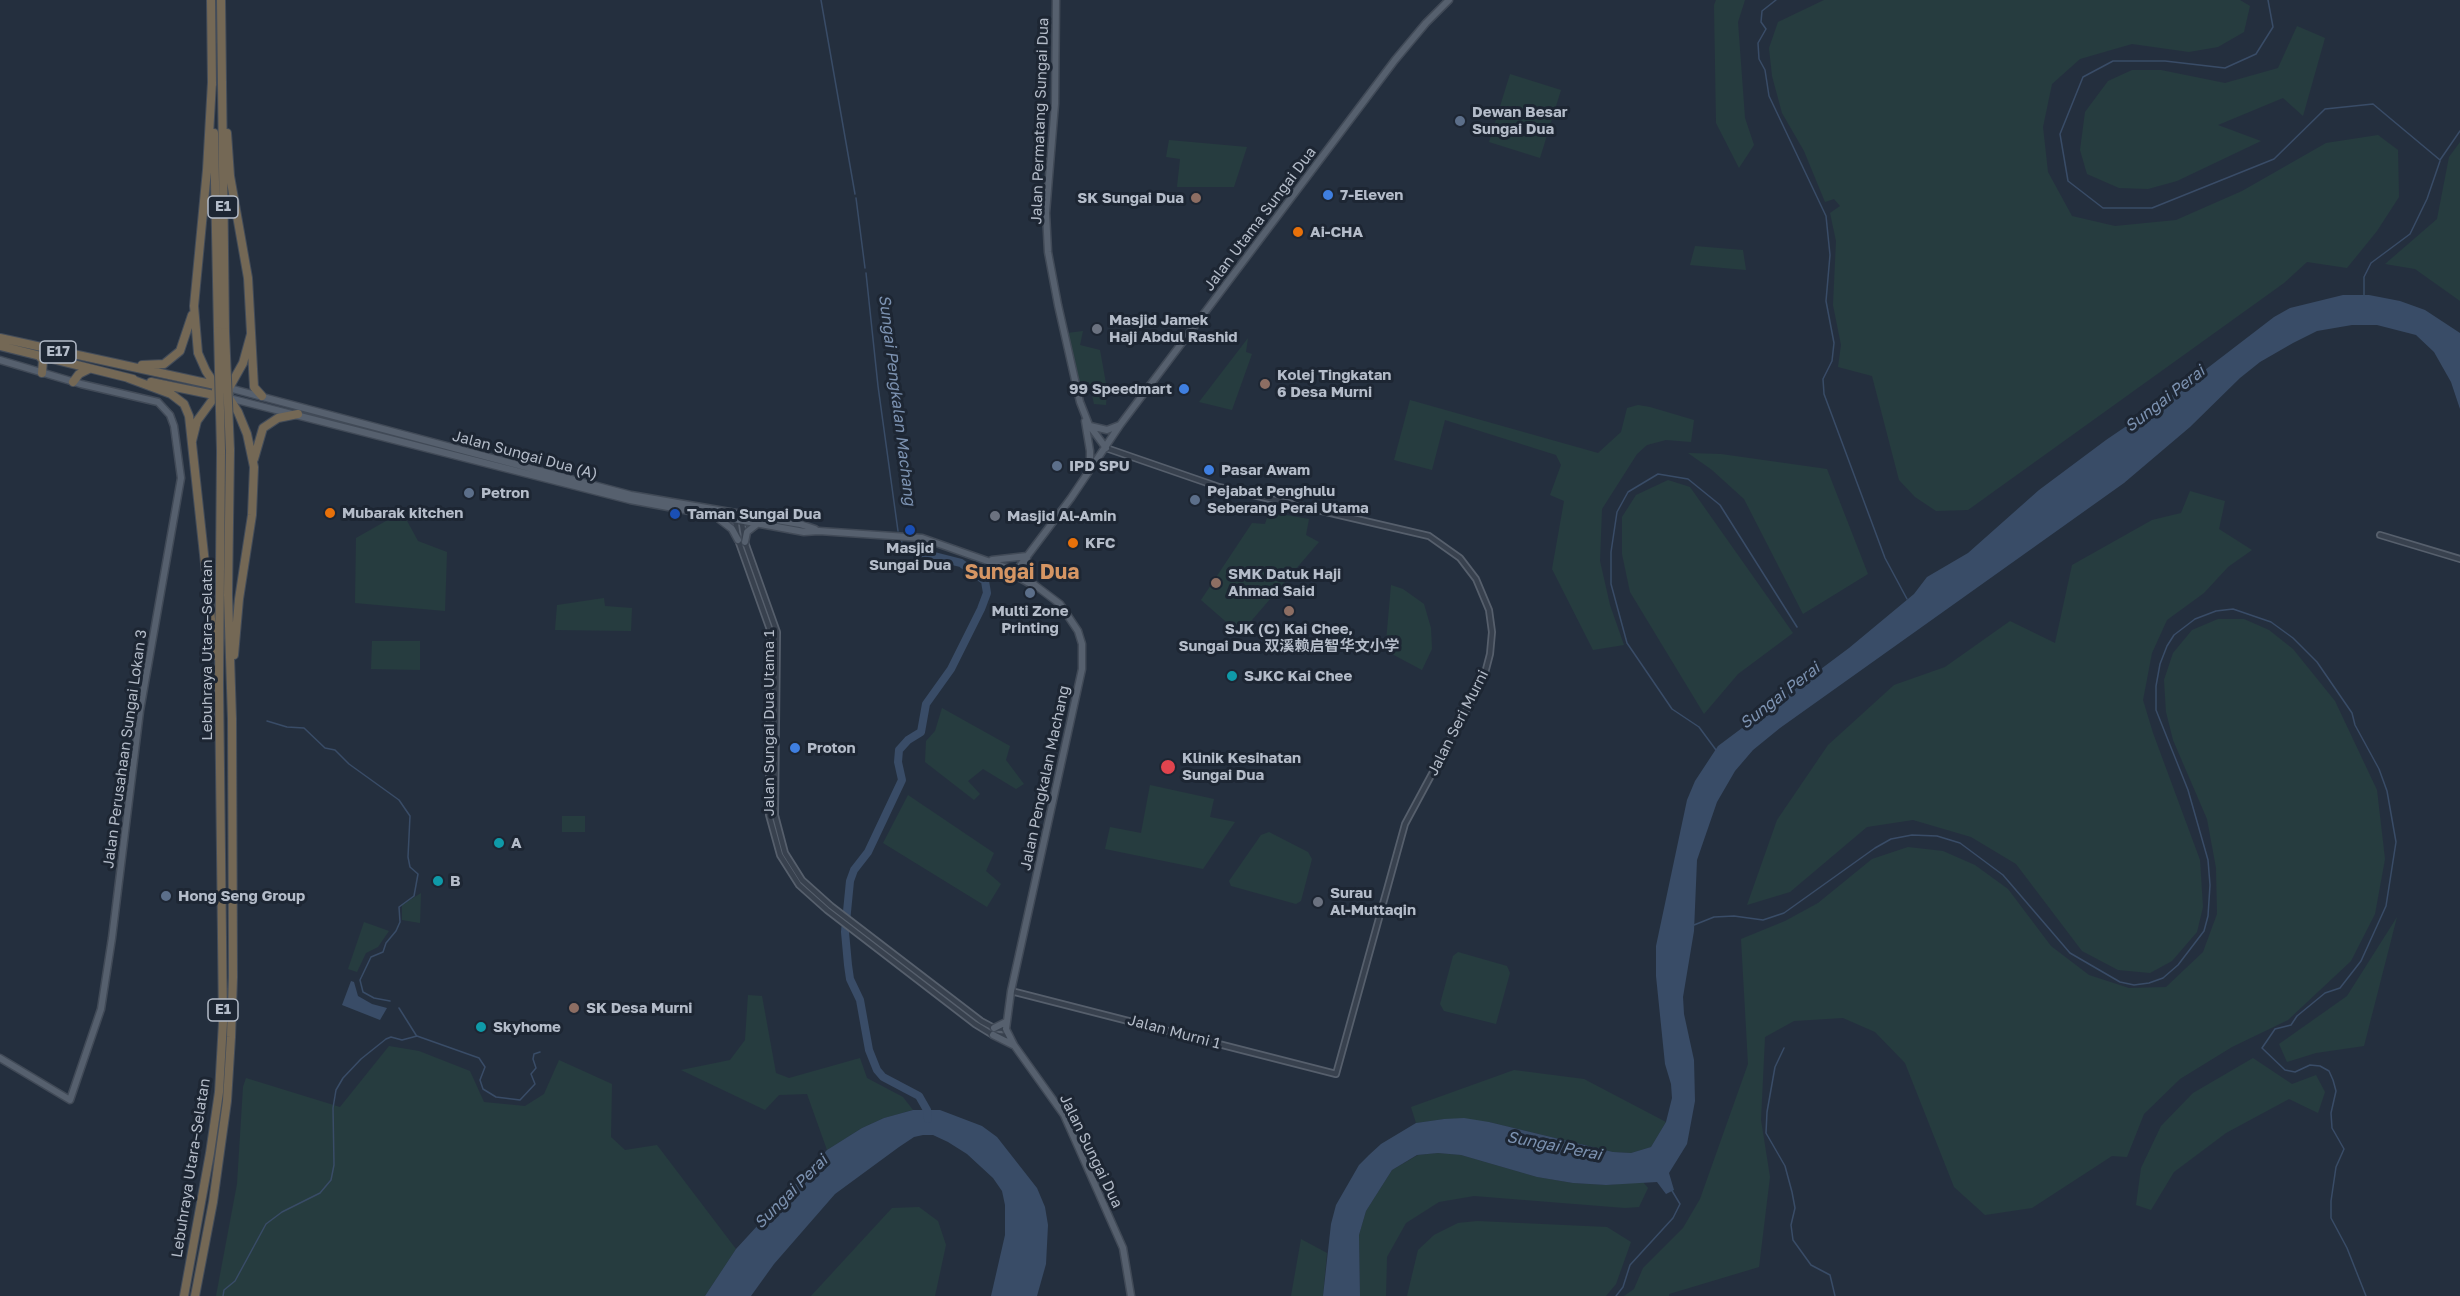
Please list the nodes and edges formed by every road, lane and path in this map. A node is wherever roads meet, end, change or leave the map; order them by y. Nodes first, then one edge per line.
1 (211, 0) edge
2 (221, 0) edge
3 (1056, 0) edge
4 (1449, 0) edge
5 (212, 82) junction
6 (222, 82) junction
7 (194, 306) junction
8 (222, 332) junction
9 (251, 334) junction
10 (0, 338) edge
11 (0, 346) edge
12 (39, 356) junction
13 (0, 360) edge
14 (121, 364) junction
15 (90, 369) junction
16 (42, 373) junction
17 (128, 378) junction
18 (77, 383) junction
19 (216, 386) junction
20 (228, 388) junction
21 (216, 395) junction
22 (262, 396) junction
23 (229, 398) junction
24 (298, 414) junction
25 (1084, 417) junction
26 (1089, 425) junction
27 (1120, 425) junction
28 (192, 441) junction
29 (1106, 448) junction
30 (254, 460) junction
31 (1090, 471) junction
32 (714, 516) junction
33 (738, 518) junction
34 (757, 525) junction
35 (819, 531) junction
36 (2380, 535) dead end
37 (741, 541) junction
38 (1027, 556) junction
39 (2460, 559) edge
40 (988, 560) junction
41 (1014, 573) junction
42 (1029, 580) junction
43 (1036, 587) junction
44 (219, 684) junction
45 (232, 720) junction
46 (1011, 991) junction
47 (1007, 1029) junction
48 (993, 1031) junction
49 (1014, 1045) junction
50 (0, 1058) edge
51 (1336, 1074) joint
52 (184, 1296) edge
53 (195, 1296) edge
54 (1131, 1296) edge

1 - 5 highway, Lebuhraya Utara–Selatan / E1
2 - 6 highway, Lebuhraya Utara–Selatan / E1
3 - 25 main road, Jalan Permatang Sungai Dua
4 - 27 main road, Jalan Utama Sungai Dua
5 - 7 highway
5 - 8 highway, Lebuhraya Utara–Selatan / E1
6 - 8 highway, Lebuhraya Utara–Selatan / E1
6 - 9 highway
7 - 14 highway
7 - 19 highway
8 - 44 highway, Lebuhraya Utara–Selatan / E1, bridge
8 - 45 highway, Lebuhraya Utara–Selatan / E1, bridge
9 - 20 highway
9 - 22 highway
10 - 14 highway, E17
11 - 12 highway, E17
12 - 15 highway, E17
12 - 16 highway
13 - 16 main road
14 - 19 highway
15 - 17 highway, E17
15 - 18 highway
16 - 18 main road
17 - 21 highway
17 - 28 highway
18 - 50 main road, Jalan Perusahaan Sungai Lokan 3
19 - 20 highway
19 - 21 highway
20 - 22 main road, Jalan Sungai Dua (A)
20 - 23 highway
21 - 23 highway
21 - 28 highway
22 - 33 main road, Jalan Sungai Dua (A)
23 - 24 main road, Jalan Sungai Dua (A)
23 - 30 highway
24 - 30 highway
24 - 32 main road, Jalan Sungai Dua (A)
25 - 26 main road, Jalan Permatang Sungai Dua
25 - 31 main road
26 - 27 main road
26 - 29 main road, Jalan Permatang Sungai Dua
27 - 29 main road, Jalan Utama Sungai Dua
28 - 44 highway
29 - 31 main road, Jalan Utama Sungai Dua
29 - 51 street, Jalan Seri Murni
30 - 45 highway
31 - 38 main road, Jalan Utama Sungai Dua
32 - 33 main road, Jalan Sungai Dua (A)
32 - 37 main road
33 - 34 main road, Jalan Sungai Dua (A)
33 - 35 main road, Jalan Sungai Dua (A)
33 - 37 street, Jalan Sungai Dua Utama 1
34 - 35 main road, Jalan Sungai Dua (A)
34 - 37 main road
35 - 40 main road, Jalan Sungai Dua (A)
36 - 39 street
37 - 48 street, Jalan Sungai Dua Utama 1
38 - 40 main road
38 - 41 main road, Jalan Utama Sungai Dua
38 - 42 main road
40 - 41 main road, Jalan Sungai Dua (A)
41 - 42 main road, Jalan Pengkalan Machang
41 - 43 main road, Jalan Pengkalan Machang
42 - 43 main road, Jalan Pengkalan Machang
43 - 46 main road, Jalan Pengkalan Machang
44 - 52 highway, Lebuhraya Utara–Selatan / E1
45 - 53 highway, Lebuhraya Utara–Selatan / E1
46 - 47 main road
46 - 51 street, Jalan Murni 1
47 - 48 main road
47 - 48 street, Jalan Sungai Dua Utama 1
47 - 49 main road, Jalan Sungai Dua
48 - 49 main road
49 - 54 main road, Jalan Sungai Dua

